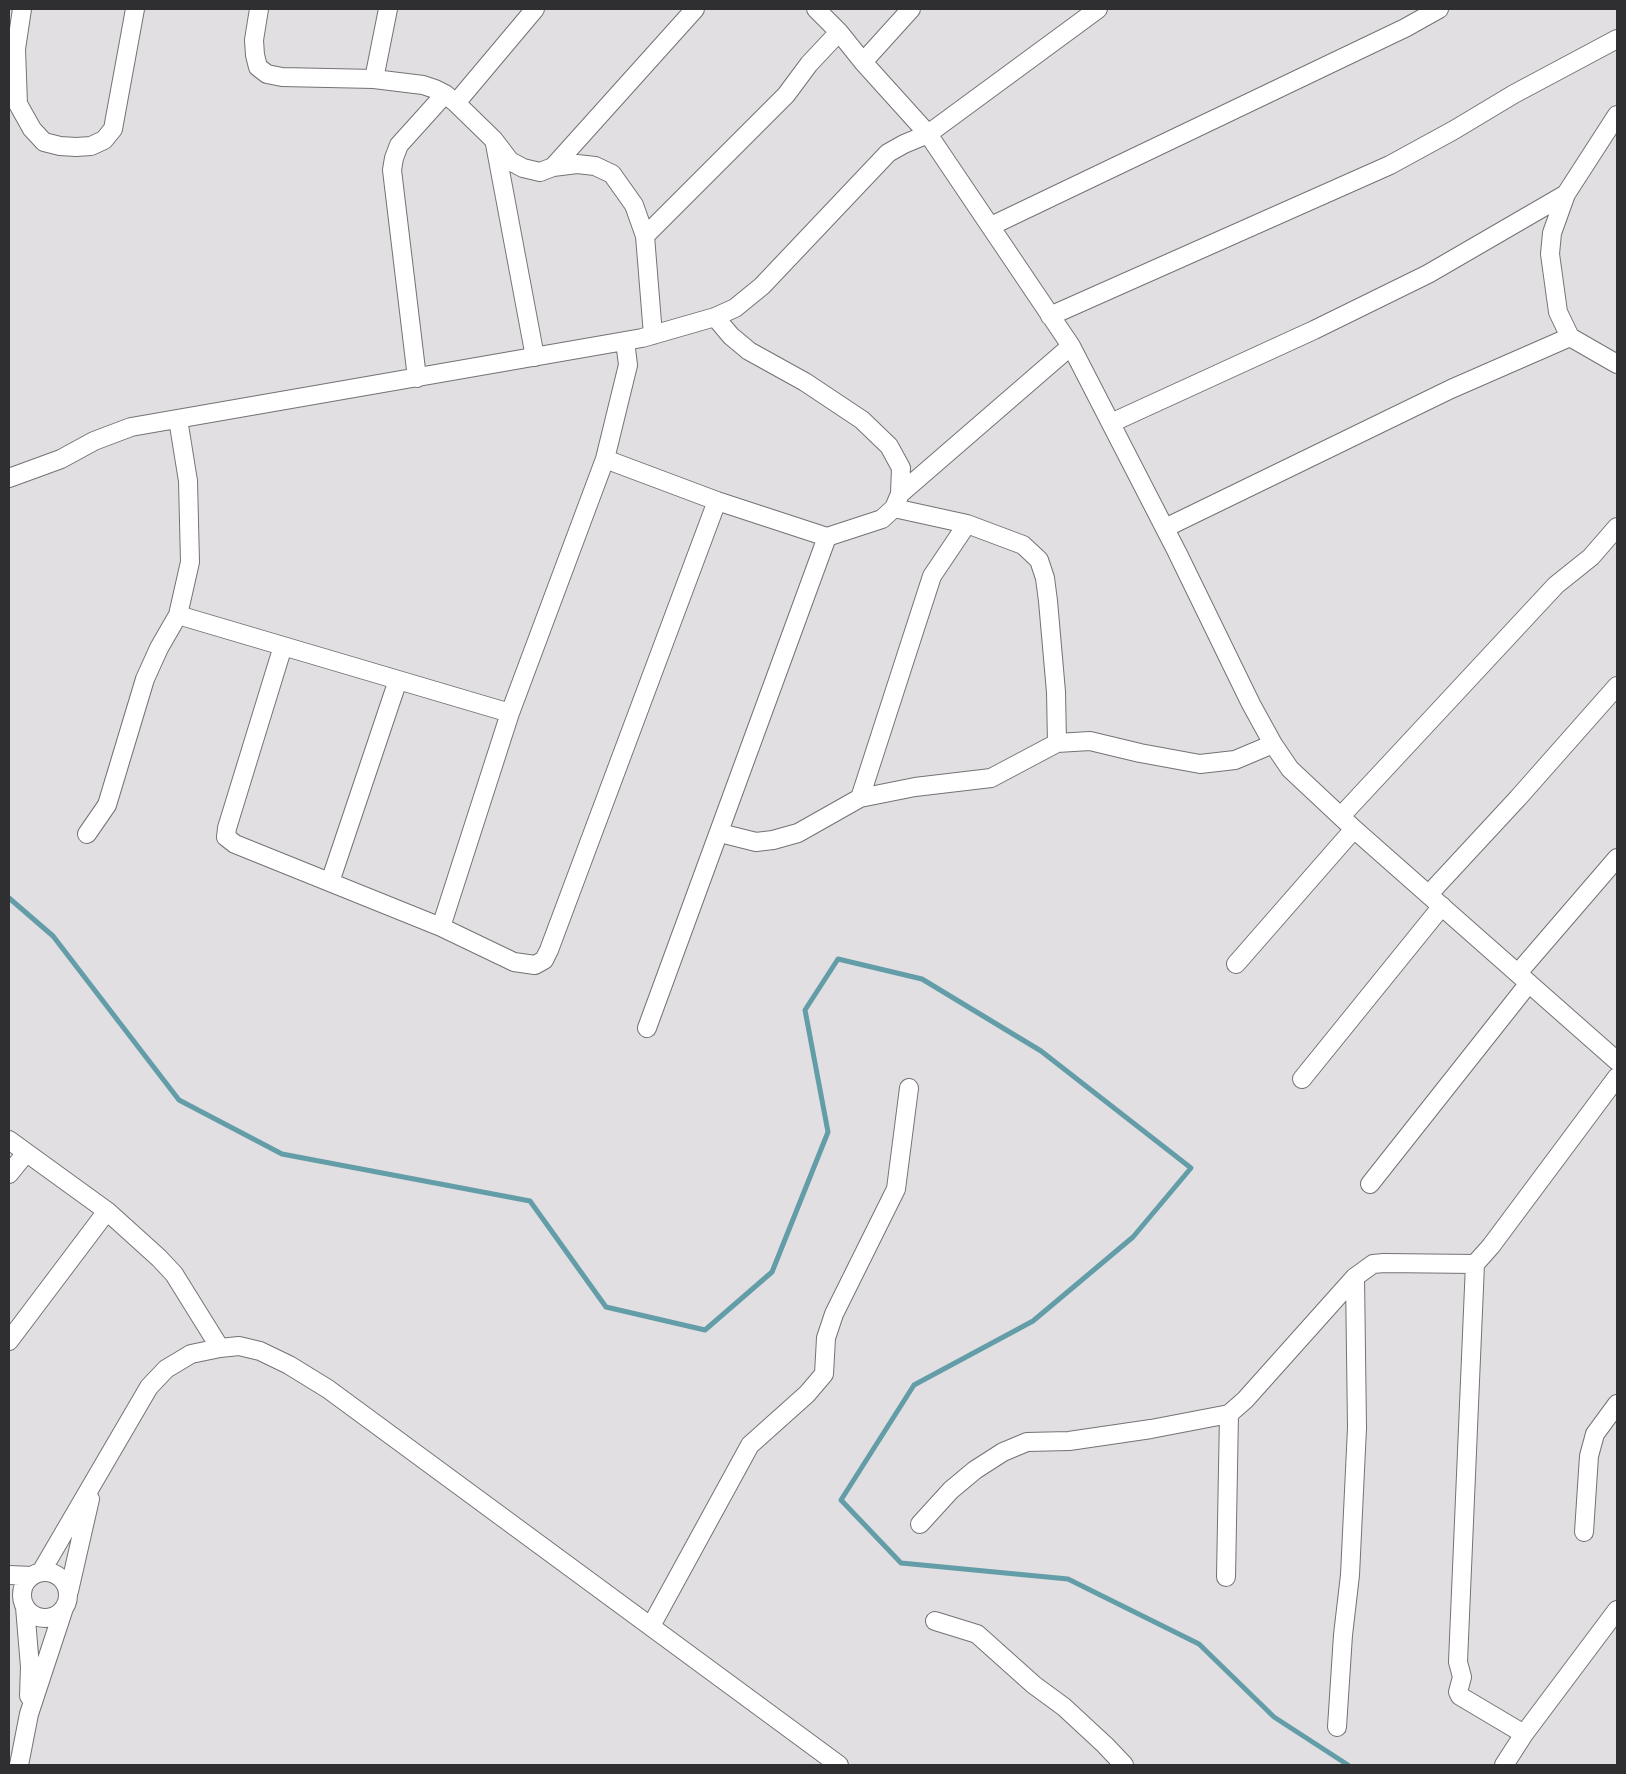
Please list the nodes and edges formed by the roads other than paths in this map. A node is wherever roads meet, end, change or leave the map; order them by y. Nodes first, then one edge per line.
1 (22, 9) edge
2 (135, 9) edge
3 (259, 9) edge
4 (388, 9) edge
5 (535, 9) edge
6 (695, 9) edge
7 (816, 9) edge
8 (911, 9) edge
9 (1098, 9) edge
10 (1439, 9) edge
11 (839, 32) junction
12 (1617, 39) edge
13 (863, 62) junction
14 (374, 79) junction
15 (450, 99) junction
16 (1617, 115) edge
17 (928, 134) junction
18 (494, 140) junction
19 (553, 167) junction
20 (1566, 194) junction
21 (991, 226) junction
22 (645, 236) junction
23 (1050, 316) junction
24 (715, 317) junction
25 (654, 335) junction
26 (1570, 337) junction
27 (625, 341) junction
28 (1071, 346) junction
29 (535, 357) junction
30 (1617, 364) edge
31 (417, 378) junction
32 (178, 419) junction
33 (1110, 423) junction
34 (606, 458) junction
35 (9, 478) edge
36 (897, 501) junction
37 (717, 502) junction
38 (967, 524) junction
39 (1617, 527) edge
40 (1165, 528) junction
41 (827, 537) junction
42 (178, 615) junction
43 (284, 646) junction
44 (398, 680) junction
45 (1617, 686) edge
46 (510, 713) junction
47 (1057, 744) junction
48 (1273, 744) junction
49 (860, 798) junction
50 (1341, 816) junction
51 (1354, 829) junction
52 (720, 833) junction
53 (87, 834) dead end
54 (1617, 858) edge
55 (330, 882) junction
56 (1429, 894) junction
57 (1442, 906) junction
58 (441, 927) junction
59 (1236, 964) dead end
60 (1524, 978) junction
61 (647, 1028) dead end
62 (1614, 1051) edge
63 (1617, 1077) edge
64 (1302, 1079) dead end
65 (909, 1088) dead end
66 (9, 1140) edge
67 (26, 1153) junction
68 (9, 1174) edge
69 (1370, 1184) dead end
70 (107, 1211) junction
71 (1475, 1264) junction
72 (1355, 1277) junction
73 (9, 1341) edge
74 (220, 1348) junction
75 (1617, 1404) edge
76 (1229, 1414) junction
77 (95, 1479) junction
78 (920, 1524) dead end
79 (1584, 1532) dead end
80 (37, 1574) junction
81 (9, 1575) edge
82 (1226, 1577) dead end
83 (69, 1591) junction
84 (19, 1598) edge
85 (1617, 1610) edge
86 (63, 1611) junction
87 (935, 1620) dead end
88 (651, 1626) junction
89 (29, 1714) junction
90 (1337, 1727) dead end
91 (1524, 1734) junction
92 (19, 1765) edge
93 (839, 1765) edge
94 (1124, 1765) edge
95 (1504, 1765) edge

1 - 2 street
3 - 14 street
4 - 14 street
5 - 15 street
6 - 19 street
7 - 11 street
8 - 13 street
9 - 17 street
10 - 21 street
11 - 13 street
11 - 22 street
12 - 23 street
13 - 17 street
14 - 15 street
15 - 18 street
15 - 31 street
16 - 20 street
17 - 21 street
17 - 24 street
18 - 19 street
18 - 29 street
19 - 22 street
20 - 26 street
20 - 33 street
21 - 23 street
22 - 25 street
23 - 28 street
24 - 25 street
24 - 36 street
25 - 27 street
26 - 30 street
26 - 40 street
27 - 29 street
27 - 34 street
28 - 33 street
28 - 36 street
29 - 31 street
31 - 32 street
32 - 35 street
32 - 42 street
33 - 40 street
34 - 37 street
34 - 46 street
36 - 38 street
36 - 41 street
37 - 41 street
37 - 58 street
38 - 47 street
38 - 49 street
39 - 50 street
40 - 48 street
41 - 52 street
42 - 43 street
42 - 53 street
43 - 44 street
43 - 55 street
44 - 46 street
44 - 55 street
45 - 56 street
46 - 58 street
47 - 48 street
47 - 49 street
48 - 50 street
49 - 52 street
50 - 51 street
51 - 56 street
51 - 59 street
52 - 61 street
54 - 60 street
55 - 58 street
56 - 57 street
57 - 60 street
57 - 64 street
60 - 62 street
60 - 69 street
63 - 71 street
65 - 88 street
66 - 67 street
67 - 68 street
67 - 70 street
70 - 73 street
70 - 74 street
71 - 72 street
71 - 91 street
72 - 76 street
72 - 90 street
74 - 77 street
74 - 88 street
75 - 79 street
76 - 78 street
76 - 82 street
77 - 80 street
77 - 83 street
80 - 81 street
80 - 83 street
80 - 84 street
83 - 86 street
84 - 86 street
84 - 89 street
85 - 91 street
86 - 89 street
87 - 94 street
88 - 93 street
89 - 92 street
91 - 95 street

